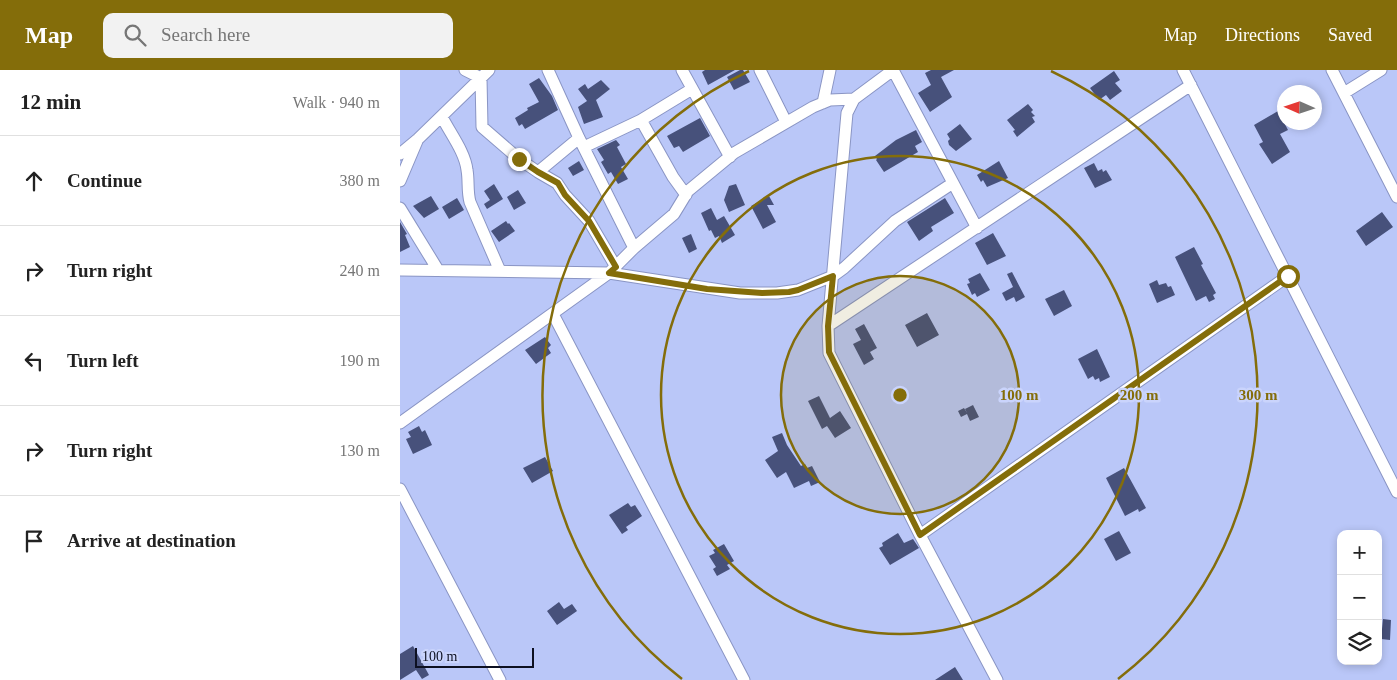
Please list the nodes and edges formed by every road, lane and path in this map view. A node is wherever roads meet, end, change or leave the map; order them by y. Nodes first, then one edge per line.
1 (465, 70) edge
2 (548, 70) edge
3 (682, 70) edge
4 (760, 70) edge
5 (830, 70) edge
6 (893, 70) edge
7 (1183, 70) edge
8 (1332, 70) edge
9 (1381, 70) edge
10 (485, 74) edge
11 (1190, 85) junction
12 (692, 89) junction
13 (1344, 93) junction
14 (854, 99) junction
15 (823, 103) junction
16 (442, 117) junction
17 (641, 120) junction
18 (786, 122) junction
19 (418, 139) junction
20 (581, 143) junction
21 (400, 154) edge
22 (730, 157) junction
23 (538, 172) junction
24 (400, 181) edge
25 (953, 183) junction
26 (686, 195) junction
27 (1397, 197) edge
28 (400, 208) edge
29 (977, 228) junction
30 (634, 248) junction
31 (400, 270) edge
32 (438, 270) junction
33 (613, 270) junction
34 (500, 271) junction
35 (833, 276) junction
36 (1288, 276) junction
37 (553, 314) junction
38 (828, 326) junction
39 (400, 423) edge
40 (400, 490) edge
41 (1397, 492) edge
42 (920, 535) junction
43 (500, 680) edge
44 (744, 680) edge
45 (997, 680) edge

1 - 10 street
2 - 20 street
3 - 12 street
4 - 18 street
5 - 15 street
6 - 14 street
6 - 25 street
7 - 11 street
8 - 13 street
9 - 13 street
10 - 16 street
10 - 23 street
11 - 29 street
11 - 36 street
12 - 17 street
12 - 22 street
13 - 27 street
14 - 15 street
14 - 35 street
15 - 18 street
16 - 19 street
16 - 34 street
17 - 20 street
17 - 26 street
18 - 22 street
19 - 21 street
19 - 24 street
20 - 23 street
20 - 30 street
22 - 26 street
23 - 33 street
25 - 29 street
25 - 35 street
26 - 30 street
28 - 32 street
29 - 38 street
30 - 33 street
31 - 32 street
32 - 34 street
33 - 34 street
33 - 35 street
33 - 37 street
35 - 38 street
36 - 41 street
36 - 42 street
37 - 39 street
37 - 44 street
38 - 42 street
40 - 43 street
42 - 45 street

